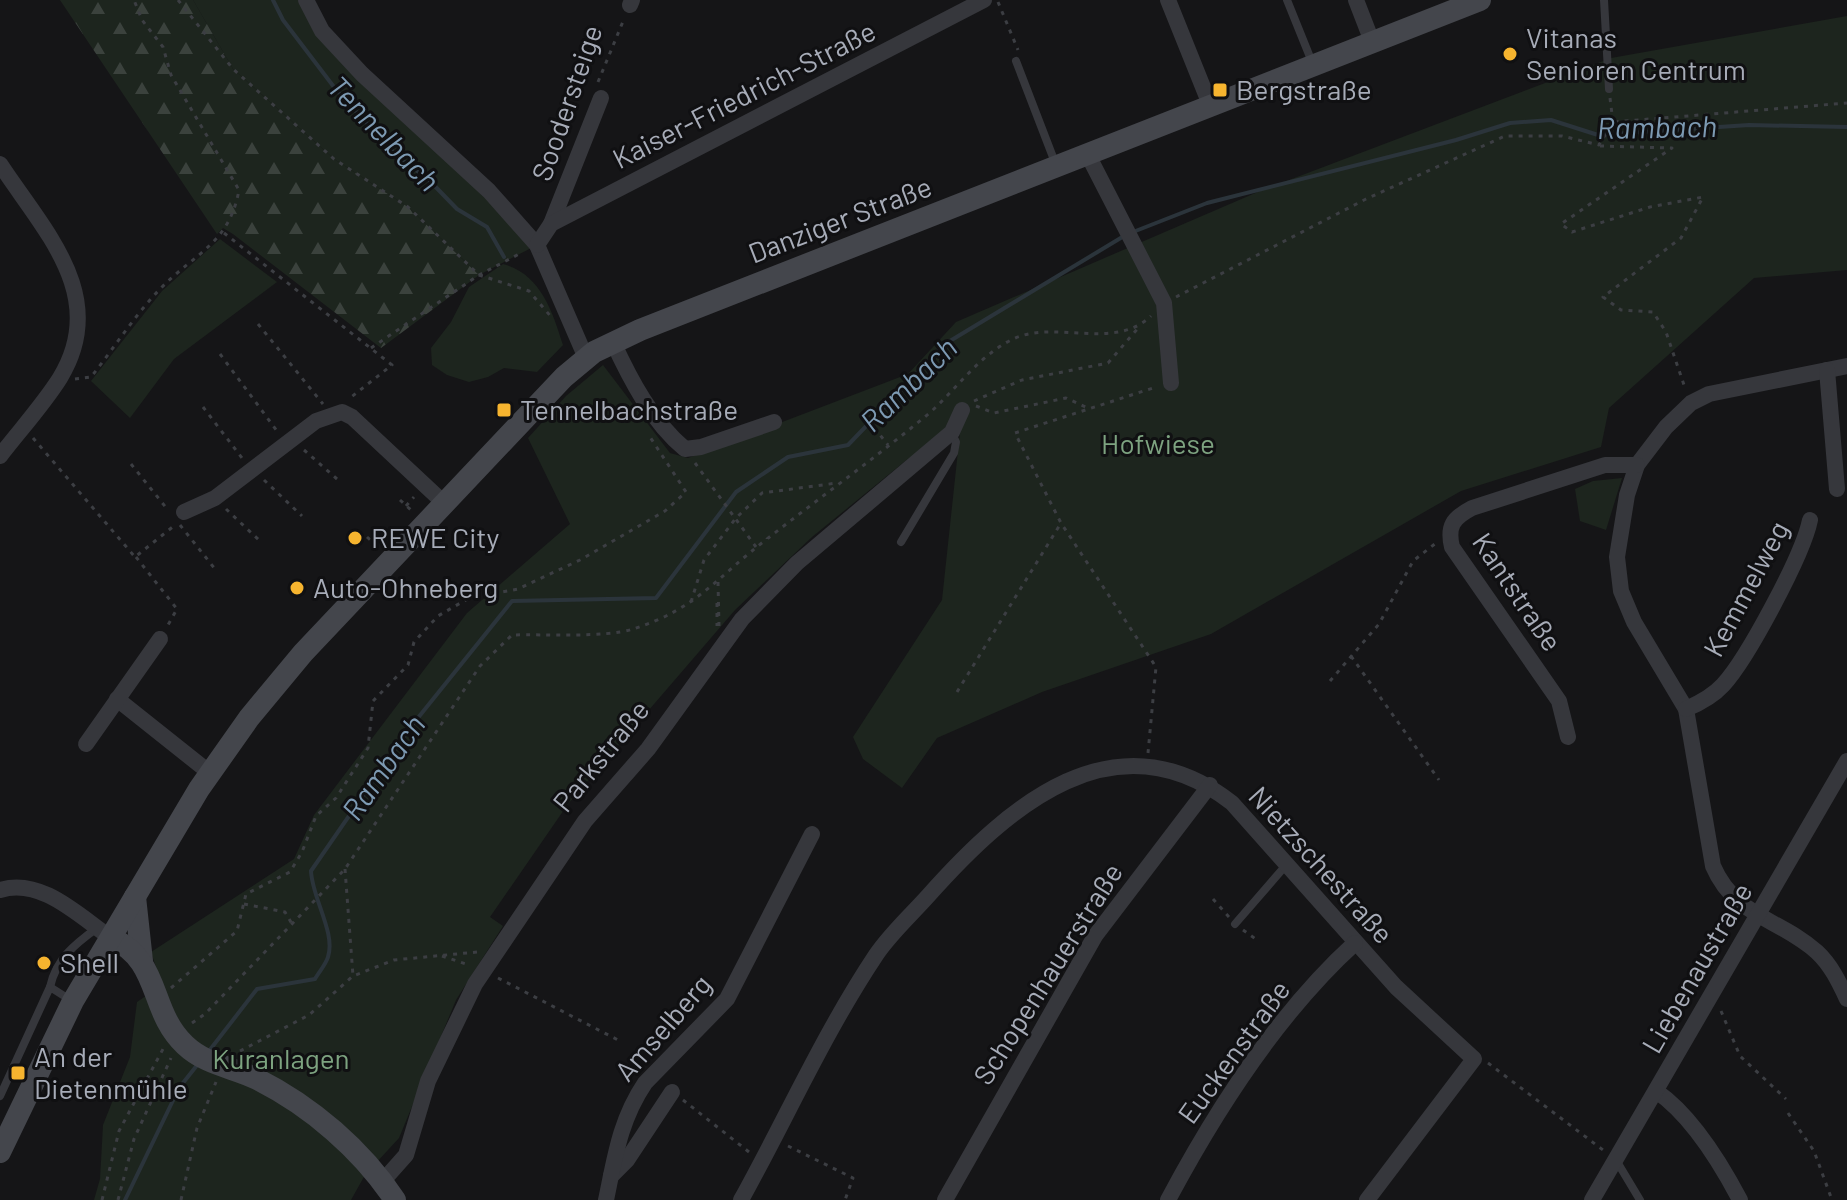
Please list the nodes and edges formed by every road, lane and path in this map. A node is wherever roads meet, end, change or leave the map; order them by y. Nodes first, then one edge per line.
1 (134, 0) edge
2 (178, 0) edge
3 (306, 0) edge
4 (984, 0) edge
5 (997, 0) edge
6 (1168, 0) edge
7 (1287, 0) edge
8 (1356, 0) edge
9 (1480, 0) edge
10 (1604, 0) edge
11 (631, 2) edge
12 (1373, 44) junction
13 (1016, 61) joint
14 (1314, 67) junction
15 (1609, 89) joint
16 (601, 98) joint
17 (1847, 103) edge
18 (1211, 107) junction
19 (1613, 122) junction
20 (1599, 145) junction
21 (1088, 155) junction
22 (0, 164) edge
23 (1057, 167) junction
24 (551, 224) junction
25 (224, 233) junction
26 (537, 245) junction
27 (479, 275) junction
28 (1164, 303) junction
29 (568, 315) junction
30 (258, 324) dead end
31 (1139, 327) junction
32 (613, 342) junction
33 (371, 348) junction
34 (220, 354) dead end
35 (586, 358) junction
36 (1847, 366) edge
37 (1827, 370) junction
38 (59, 378) junction
39 (1171, 383) joint
40 (1691, 403) junction
41 (203, 407) dead end
42 (1090, 409) junction
43 (962, 410) dead end
44 (336, 412) junction
45 (862, 412) dead end
46 (774, 422) dead end
47 (23, 426) junction
48 (645, 431) dead end
49 (952, 432) junction
50 (289, 441) junction
51 (888, 445) junction
52 (685, 449) junction
53 (0, 456) edge
54 (1637, 465) junction
55 (252, 470) junction
56 (337, 479) dead end
57 (840, 482) junction
58 (1837, 489) dead end
59 (215, 498) junction
60 (400, 500) dead end
61 (444, 503) junction
62 (184, 512) joint
63 (414, 512) dead end
64 (302, 516) dead end
65 (736, 518) junction
66 (1810, 520) dead end
67 (1061, 523) junction
68 (367, 537) dead end
69 (261, 542) dead end
70 (901, 542) dead end
71 (756, 547) junction
72 (1430, 547) dead end
73 (380, 549) dead end
74 (135, 557) junction
75 (718, 582) junction
76 (717, 599) junction
77 (691, 604) junction
78 (718, 626) dead end
79 (719, 632) dead end
80 (160, 639) joint
81 (1351, 656) junction
82 (1330, 681) dead end
83 (957, 692) dead end
84 (117, 699) junction
85 (1686, 709) junction
86 (1568, 737) dead end
87 (86, 744) dead end
88 (1847, 761) edge
89 (1147, 765) junction
90 (210, 773) junction
91 (1439, 780) dead end
92 (1210, 785) junction
93 (812, 834) dead end
94 (1287, 863) junction
95 (345, 869) junction
96 (0, 890) edge
97 (135, 897) junction
98 (244, 904) junction
99 (1758, 914) junction
100 (292, 924) junction
101 (1235, 924) dead end
102 (104, 933) junction
103 (1355, 943) junction
104 (497, 950) junction
105 (438, 955) junction
106 (466, 964) dead end
107 (145, 967) junction
108 (353, 976) junction
109 (498, 978) dead end
110 (50, 987) junction
111 (1713, 992) junction
112 (1847, 999) edge
113 (157, 1000) junction
114 (73, 1001) junction
115 (188, 1025) dead end
116 (618, 1040) dead end
117 (1474, 1059) junction
118 (211, 1062) junction
119 (1656, 1091) junction
120 (672, 1092) joint
121 (0, 1096) edge
122 (1786, 1099) dead end
123 (1788, 1113) dead end
124 (773, 1139) junction
125 (0, 1152) edge
126 (1616, 1159) junction
127 (762, 1162) junction
128 (611, 1176) junction
129 (389, 1191) edge
130 (102, 1200) edge
131 (118, 1200) edge
132 (181, 1200) edge
133 (606, 1200) edge
134 (741, 1200) edge
135 (845, 1200) edge
136 (945, 1200) edge
137 (1168, 1200) edge
138 (1367, 1200) edge
139 (1592, 1200) edge
140 (1640, 1200) edge
141 (1740, 1200) edge
142 (1832, 1200) edge

1 - 25 path
2 - 27 path
3 - 26 street
4 - 24 street, Kaiser-Friedrich-Straße
5 - 13 path
6 - 18 street
7 - 14 lane
8 - 12 street
9 - 12 main road, Danziger Straße
10 - 15 lane
11 - 16 path, Soodersteige
12 - 14 main road, Danziger Straße
13 - 23 lane
14 - 18 main road, Danziger Straße
15 - 19 path
16 - 24 street, Soodersteige
17 - 19 path
18 - 21 main road, Danziger Straße
19 - 20 path
20 - 28 path
20 - 40 path
21 - 23 main road, Danziger Straße
21 - 28 street
22 - 38 street
23 - 32 main road, Danziger Straße
24 - 26 street, Kaiser-Friedrich-Straße
25 - 33 path
25 - 38 path
26 - 27 path
26 - 29 street
27 - 29 path
27 - 33 path
28 - 31 path
28 - 39 street
29 - 35 street
30 - 44 path
31 - 42 path
31 - 51 path
32 - 35 main road, Danziger Straße
32 - 52 street
33 - 44 path
34 - 50 path
35 - 61 main road, Danziger Straße
36 - 37 street
37 - 40 street
37 - 58 street
38 - 47 street
39 - 42 path
40 - 54 street
41 - 55 path
42 - 67 path
43 - 49 street, Parkstraße
44 - 50 street
44 - 61 street
45 - 51 path
46 - 52 street
47 - 53 street
47 - 74 path
48 - 98 path
49 - 70 lane
49 - 104 street, Parkstraße
50 - 55 street
50 - 56 path
51 - 57 path
52 - 65 path
54 - 85 street
54 - 86 street, Kantstraße
55 - 59 street
55 - 64 path
57 - 65 path
57 - 71 path
59 - 62 street
59 - 69 path
60 - 63 path
61 - 90 main road, Danziger Straße
62 - 74 path
65 - 71 path
65 - 77 path
66 - 85 street, Kemmelweg
67 - 83 path
67 - 89 path
68 - 73 path
71 - 75 path
72 - 81 path
74 - 80 path
75 - 76 path
75 - 77 path
76 - 78 path
76 - 79 path
77 - 95 path
80 - 84 street
81 - 82 path
81 - 91 path
84 - 87 street
84 - 90 street
85 - 99 street
88 - 99 street, Liebenaustraße
89 - 92 street, Nietzschestraße
89 - 124 street, Nietzschestraße
90 - 97 main road, Danziger Straße
92 - 94 street, Nietzschestraße
92 - 136 street, Schopenhauerstraße
93 - 128 street, Amselberg
94 - 101 lane
94 - 103 street, Nietzschestraße
95 - 100 path
95 - 108 path
96 - 102 street
97 - 102 main road, Danziger Straße
97 - 107 main road
98 - 100 path
98 - 113 path
99 - 111 street, Liebenaustraße
99 - 112 street
100 - 115 path
102 - 107 main road
102 - 110 lane
102 - 114 main road, Danziger Straße
103 - 117 street, Nietzschestraße
103 - 137 street, Euckenstraße
104 - 105 path
104 - 129 street, Parkstraße
105 - 106 path
105 - 108 path
107 - 113 main road
108 - 118 path
109 - 116 path, Amselberg
110 - 114 lane
110 - 121 lane
111 - 119 street, Liebenaustraße
111 - 122 path
113 - 118 main road
114 - 125 main road, Danziger Straße
117 - 126 path
117 - 138 street
118 - 129 main road
118 - 132 path
119 - 126 street, Liebenaustraße
119 - 141 street
120 - 127 path
120 - 128 street, Amselberg
123 - 142 path
124 - 127 street, Nietzschestraße
124 - 135 path
126 - 139 street, Liebenaustraße
126 - 140 lane
127 - 134 street, Nietzschestraße
128 - 133 street, Amselberg
130 - 131 path

